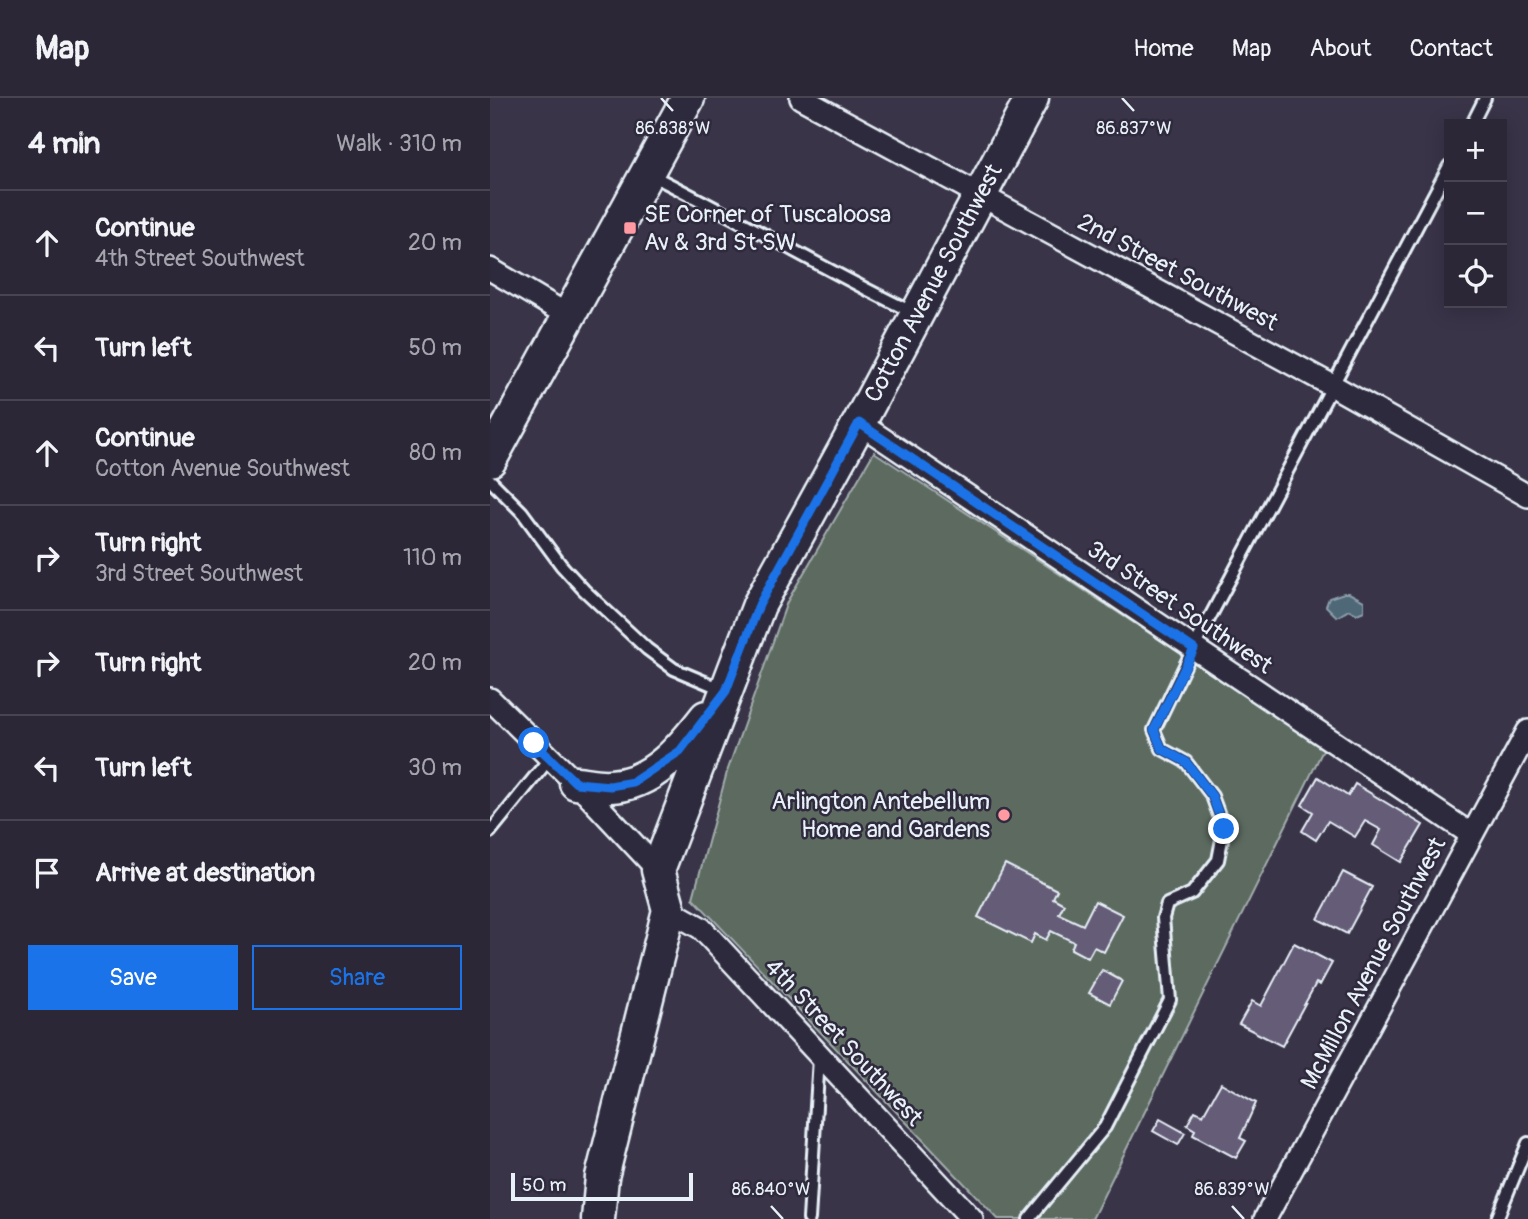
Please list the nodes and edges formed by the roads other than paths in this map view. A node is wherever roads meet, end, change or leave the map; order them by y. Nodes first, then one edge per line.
1 (688, 98) edge
2 (801, 98) edge
3 (1032, 98) edge
4 (1485, 98) edge
5 (1474, 119) edge
6 (647, 173) junction
7 (1444, 175) edge
8 (979, 195) junction
9 (490, 268) edge
10 (916, 314) junction
11 (569, 316) junction
12 (1333, 386) junction
13 (859, 423) junction
14 (490, 460) edge
15 (490, 480) edge
16 (1528, 496) edge
17 (1194, 649) junction
18 (726, 691) junction
19 (490, 699) edge
20 (1528, 731) edge
21 (550, 758) junction
22 (1520, 766) edge
23 (576, 783) junction
24 (490, 832) edge
25 (1472, 835) junction
26 (658, 870) junction
27 (669, 910) junction
28 (819, 1053) junction
29 (1528, 1143) edge
30 (598, 1219) edge
31 (809, 1219) edge
32 (972, 1219) edge
33 (1029, 1219) edge
34 (1265, 1219) edge
35 (1497, 1219) edge

1 - 6 street
2 - 8 street, 2nd Street Southwest
3 - 8 street, Cotton Avenue Southwest
4 - 5 lane
6 - 10 lane
6 - 11 street
7 - 12 lane
8 - 10 street, Cotton Avenue Southwest
8 - 12 street, 2nd Street Southwest
9 - 11 street
10 - 13 street, Cotton Avenue Southwest
11 - 14 street
12 - 16 street, 2nd Street Southwest
12 - 17 lane
13 - 17 street, 3rd Street Southwest
13 - 18 street, Cotton Avenue Southwest
15 - 18 lane
17 - 25 street, 3rd Street Southwest
17 - 33 lane
18 - 23 street
18 - 26 street, Cotton Avenue Southwest
19 - 21 street
20 - 22 street, McMillon Avenue Southwest
21 - 23 street
21 - 24 lane
22 - 25 street, McMillon Avenue Southwest
23 - 26 street
25 - 34 street, McMillon Avenue Southwest
26 - 27 street
27 - 28 street, 4th Street Southwest
27 - 30 street
28 - 31 lane
28 - 32 street, 4th Street Southwest
29 - 35 lane

